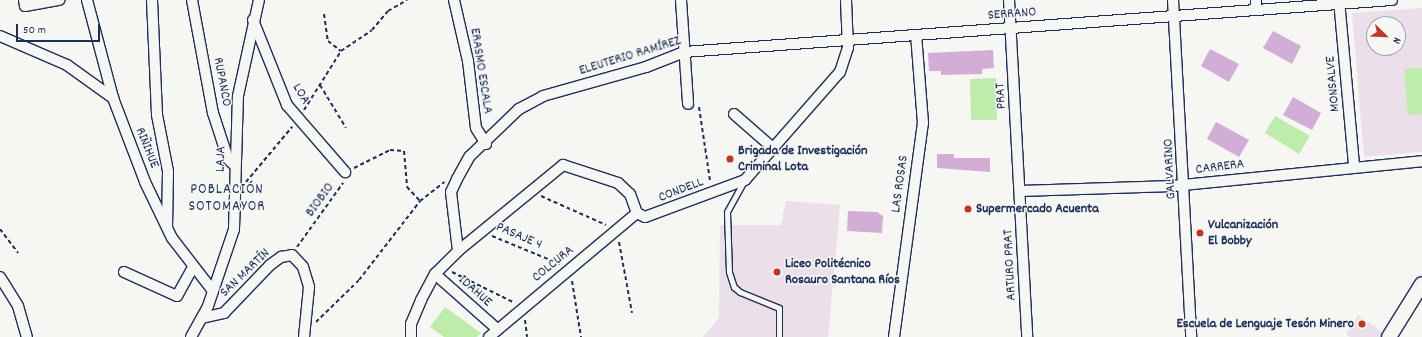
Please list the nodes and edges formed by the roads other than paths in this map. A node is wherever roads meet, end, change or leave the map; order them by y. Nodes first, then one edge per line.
1 (24, 0) edge
2 (59, 0) edge
3 (87, 0) edge
4 (152, 0) edge
5 (192, 0) edge
6 (259, 0) edge
7 (454, 0) edge
8 (681, 0) edge
9 (846, 0) edge
10 (1009, 0) edge
11 (1173, 0) edge
12 (1392, 0) edge
13 (1340, 2) edge
14 (1256, 5) edge
15 (1174, 16) junction
16 (253, 19) junction
17 (1011, 28) junction
18 (916, 35) junction
19 (0, 36) edge
20 (848, 40) junction
21 (684, 52) junction
22 (113, 98) junction
23 (688, 104) dead end
24 (734, 114) dead end
25 (486, 144) junction
26 (773, 148) junction
27 (1422, 161) edge
28 (235, 166) junction
29 (1354, 166) junction
30 (345, 172) road end
31 (745, 180) junction
32 (1185, 185) junction
33 (1020, 191) junction
34 (637, 213) junction
35 (167, 229) junction
36 (458, 251) junction
37 (193, 268) junction
38 (439, 271) junction
39 (124, 272) dead end
40 (0, 277) edge
41 (1422, 284) edge
42 (213, 291) junction
43 (202, 318) junction
44 (496, 328) junction
45 (305, 335) edge
46 (28, 337) edge
47 (191, 337) edge
48 (411, 337) edge
49 (489, 337) edge
50 (779, 337) edge
51 (894, 337) edge
52 (1027, 337) edge
53 (1191, 337) edge
54 (1389, 337) edge

1 - 2 street
3 - 22 street, RIÑIHUE
4 - 35 street
5 - 28 street, RUPANCO
6 - 16 street, LAJA
7 - 25 street, ERASMO ESCALA
8 - 21 street
9 - 20 street, CONDELL
10 - 17 street, PRAT
11 - 15 street, GALVARINO
12 - 13 street, SERRANO
13 - 14 street, SERRANO
13 - 29 street, MONSALVE
14 - 15 street, SERRANO
15 - 17 street, SERRANO
15 - 32 street, GALVARINO
16 - 28 street, LAJA
16 - 30 street, LOA
17 - 18 street, SERRANO
17 - 33 street, PRAT
18 - 20 street, SERRANO
18 - 51 street, LAS ROSAS
19 - 22 street
20 - 21 street, ELEUTERIO RAMÍREZ
20 - 26 street, CONDELL
21 - 23 street
21 - 25 street, ELEUTERIO RAMÍREZ
22 - 35 street, RIÑIHUE
24 - 26 street
25 - 36 street, ELEUTERIO RAMÍREZ
26 - 31 street, CONDELL
27 - 29 street, CARRERA
28 - 42 street, LAJA
29 - 32 street, CARRERA
31 - 34 street, CONDELL
31 - 50 lane
32 - 33 street, CARRERA
32 - 53 street, GALVARINO
33 - 52 street, ARTURO PRAT
34 - 36 street
34 - 44 street, COLCURA
35 - 37 street, RIÑIHUE
36 - 38 street
37 - 39 street
37 - 42 street, RIÑIHUE
38 - 44 street, IDAHUE
38 - 48 street
40 - 46 street
41 - 54 main road
42 - 43 street, LAJA
43 - 45 street, SAN MARTÍN
43 - 47 street, LAJA
44 - 49 street, COLCURA

